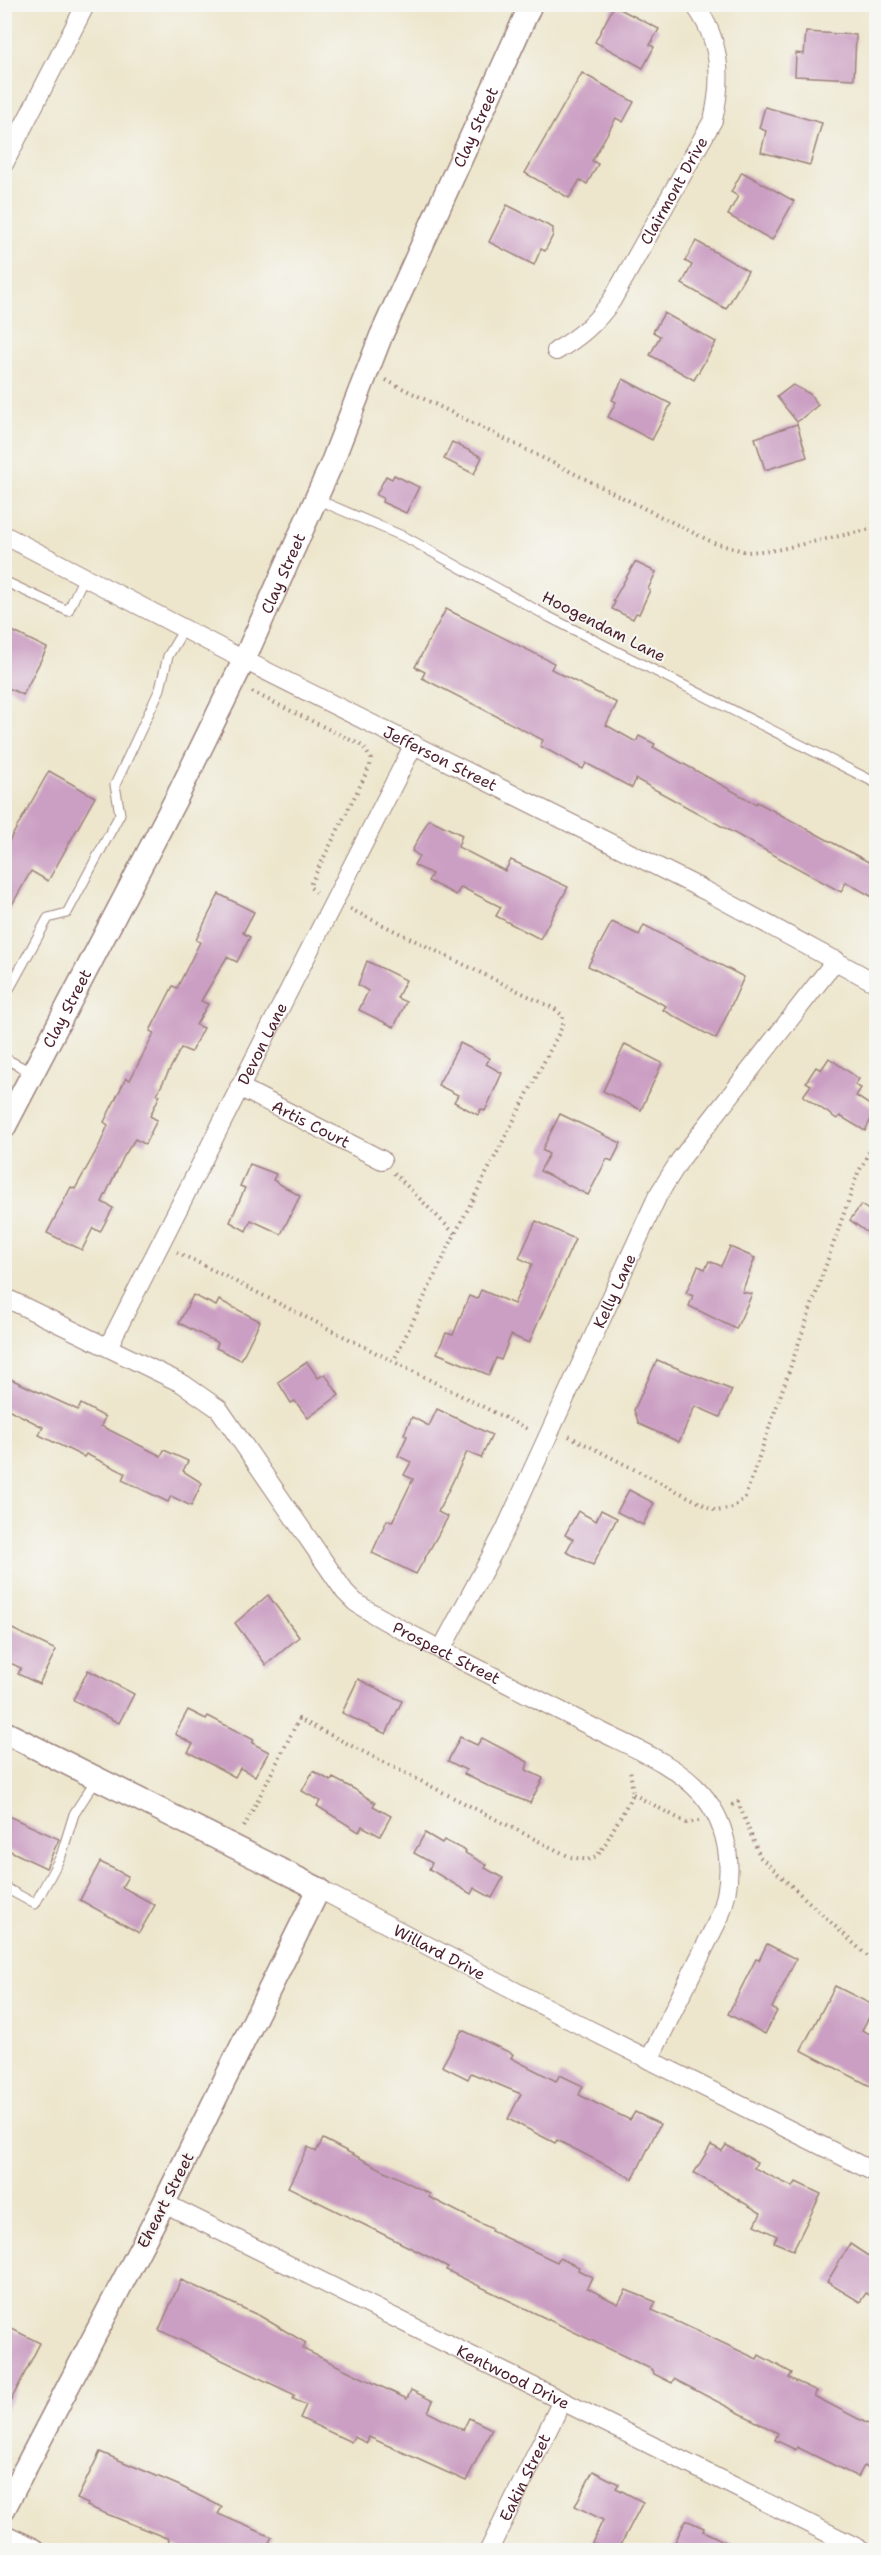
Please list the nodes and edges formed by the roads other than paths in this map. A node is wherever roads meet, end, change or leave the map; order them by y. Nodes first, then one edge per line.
1 (86, 4) edge
2 (531, 4) edge
3 (694, 4) edge
4 (4, 164) edge
5 (556, 351) dead end
6 (316, 499) junction
7 (4, 535) edge
8 (84, 577) junction
9 (4, 581) edge
10 (184, 629) junction
11 (244, 660) junction
12 (414, 744) junction
13 (876, 783) edge
14 (836, 960) junction
15 (876, 983) edge
16 (8, 991) dead end
17 (4, 1058) edge
18 (33, 1073) junction
19 (239, 1087) junction
20 (5, 1128) edge
21 (382, 1160) road end
22 (4, 1297) edge
23 (109, 1346) junction
24 (441, 1650) junction
25 (4, 1732) edge
26 (97, 1778) junction
27 (4, 1887) edge
28 (319, 1889) junction
29 (649, 2060) junction
30 (876, 2173) edge
31 (164, 2203) junction
32 (561, 2403) junction
33 (4, 2509) edge
34 (4, 2536) edge
35 (34, 2550) edge
36 (489, 2550) edge
37 (862, 2550) edge

1 - 4 street
2 - 6 street, Clay Street
3 - 5 street, Clairmont Drive
6 - 11 street, Clay Street
6 - 13 lane, Hoogendam Lane
7 - 8 street, Jefferson Street
8 - 9 lane
8 - 10 street, Jefferson Street
10 - 11 street, Jefferson Street
10 - 16 lane
11 - 12 street, Jefferson Street
11 - 18 street, Clay Street
12 - 14 street, Jefferson Street
12 - 19 street, Devon Lane
14 - 15 street, Jefferson Street
14 - 24 street, Kelly Lane
17 - 18 lane
18 - 20 street, Clay Street
19 - 21 street, Artis Court
19 - 23 street, Devon Lane
22 - 23 street, Prospect Street
23 - 24 street, Prospect Street
24 - 29 street, Prospect Street
25 - 26 street, Willard Drive
26 - 27 lane
26 - 28 street, Willard Drive
28 - 29 street, Willard Drive
28 - 31 street, Eheart Street
29 - 30 street, Willard Drive
31 - 32 street, Kentwood Drive
31 - 33 street, Eheart Street
32 - 36 street, Eakin Street
32 - 37 street, Kentwood Drive
34 - 35 street

